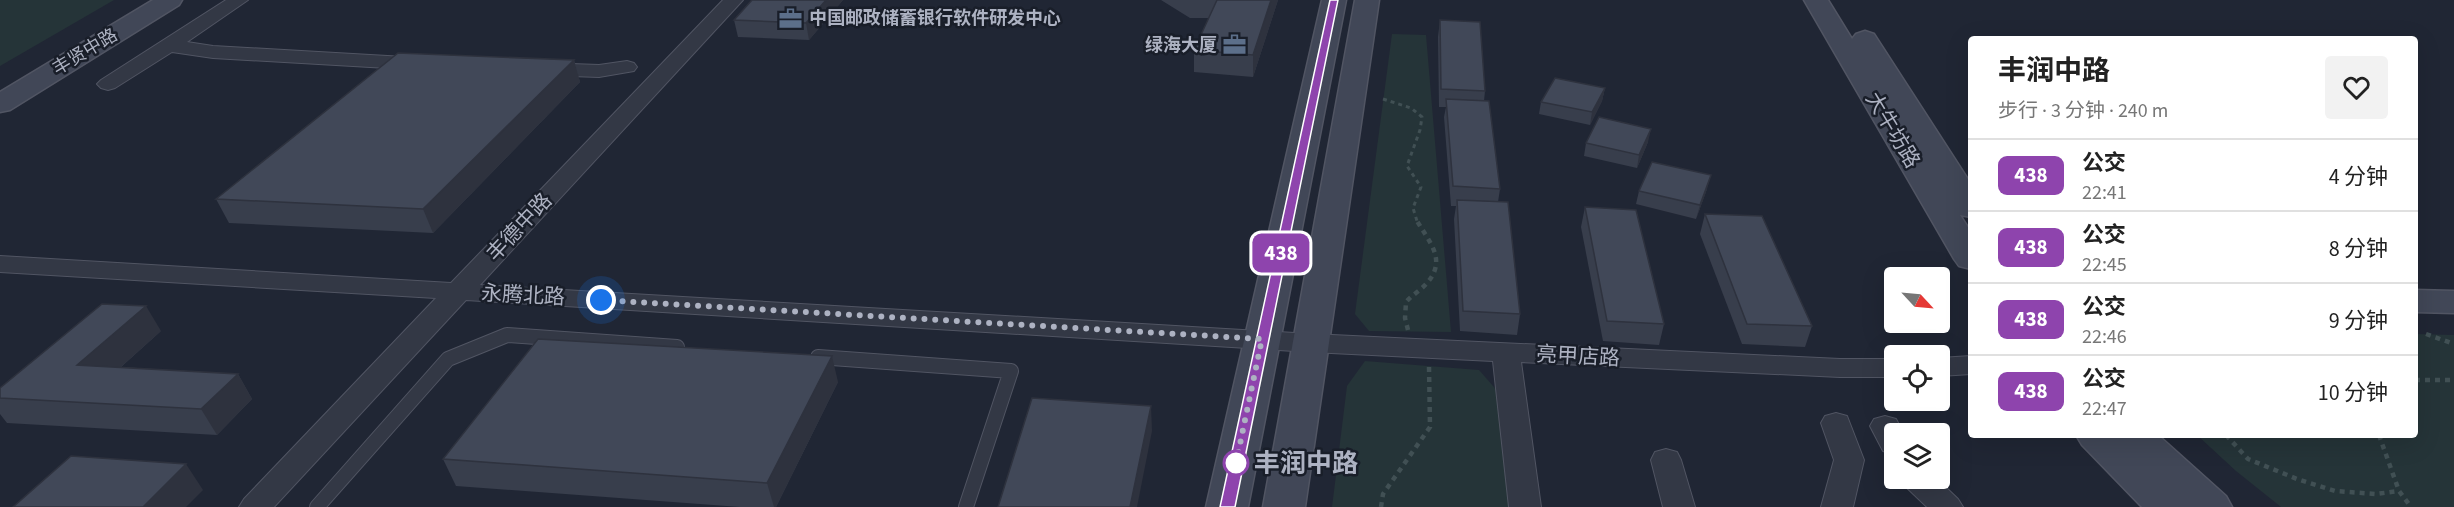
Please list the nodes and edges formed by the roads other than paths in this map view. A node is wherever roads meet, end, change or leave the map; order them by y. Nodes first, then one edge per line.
1 (141, 0) edge
2 (170, 0) edge
3 (239, 0) edge
4 (734, 0) edge
5 (1334, 0) edge
6 (1367, 0) edge
7 (1816, 0) edge
8 (1840, 0) edge
9 (169, 45) junction
10 (437, 64) edge
11 (627, 67) dead end
12 (518, 68) edge
13 (0, 84) edge
14 (108, 84) dead end
15 (0, 104) edge
16 (1968, 203) edge
17 (1968, 254) edge
18 (0, 264) edge
19 (459, 291) junction
20 (2418, 301) edge
21 (2454, 302) edge
22 (1262, 339) junction
23 (1311, 343) junction
24 (695, 348) edge
25 (1506, 353) junction
26 (800, 356) edge
27 (1968, 365) edge
28 (1950, 366) edge
29 (1884, 368) edge
30 (1836, 423) dead end
31 (2099, 438) edge
32 (2137, 438) edge
33 (1666, 460) dead end
34 (1928, 489) edge
35 (255, 507) edge
36 (317, 507) edge
37 (966, 507) edge
38 (1227, 507) edge
39 (1284, 507) edge
40 (1526, 507) edge
41 (1679, 507) edge
42 (1837, 507) edge
43 (1947, 507) edge
44 (2167, 507) edge
45 (2211, 507) edge

1 - 13 street, 丰贤中路
2 - 15 street, 丰贤中路
3 - 9 street
4 - 19 street, 丰德中路
5 - 22 street
6 - 23 street
7 - 17 street, 大牛坊路
8 - 16 street, 大牛坊路
9 - 10 street
9 - 14 street
11 - 12 street
18 - 19 street, 永腾北路
19 - 22 street, 永腾北路
19 - 35 street, 丰德中路
20 - 21 street
22 - 23 street, 亮甲店路
22 - 38 street
23 - 25 street, 亮甲店路
23 - 39 street
24 - 36 lane
25 - 29 street, 亮甲店路
25 - 40 street
26 - 37 lane
27 - 28 street
30 - 42 street
31 - 44 street
32 - 45 street
33 - 41 street
34 - 43 street

